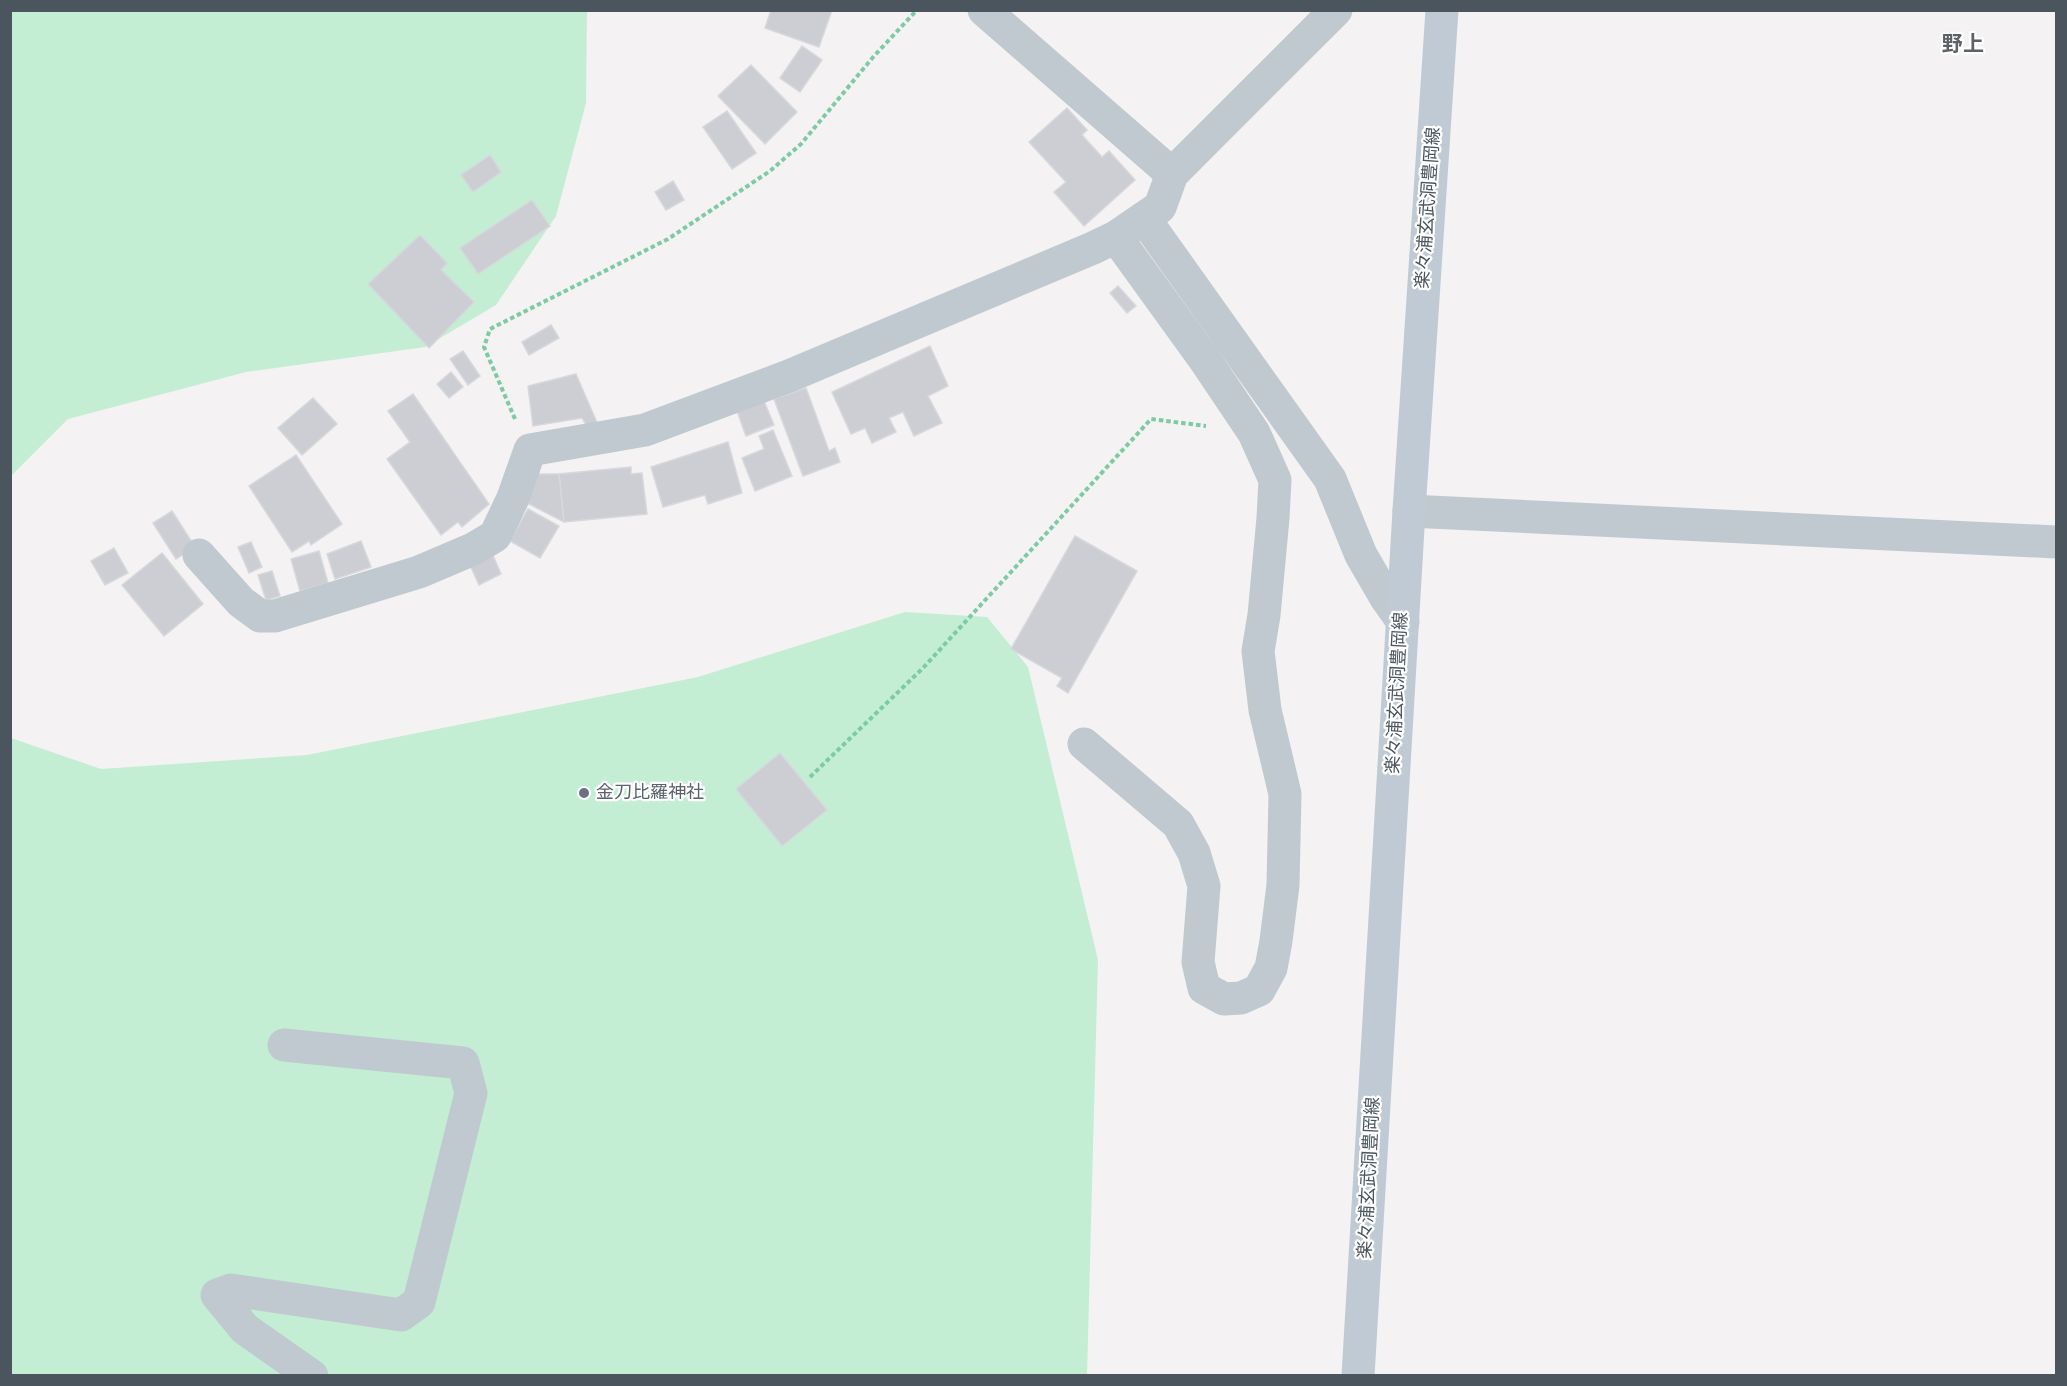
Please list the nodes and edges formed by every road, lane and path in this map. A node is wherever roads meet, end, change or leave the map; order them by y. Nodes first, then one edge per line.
1 (917, 10) edge
2 (984, 10) edge
3 (1336, 10) edge
4 (1442, 10) edge
5 (1172, 174) junction
6 (1144, 218) junction
7 (1116, 237) junction
8 (1254, 433) junction
9 (530, 450) junction
10 (1409, 511) junction
11 (2056, 542) edge
12 (199, 555) dead end
13 (1403, 622) junction
14 (1084, 744) dead end
15 (810, 777) dead end
16 (284, 1045) dead end
17 (312, 1376) edge
18 (1358, 1376) edge

1 - 9 path
2 - 5 street
3 - 5 street
4 - 10 main road, 楽々浦玄武洞豊岡線
5 - 6 street
6 - 7 street
6 - 13 street
7 - 8 street
7 - 9 street
8 - 14 street
8 - 15 path
9 - 12 street
10 - 11 street
10 - 13 main road, 楽々浦玄武洞豊岡線
13 - 18 main road, 楽々浦玄武洞豊岡線
16 - 17 street

